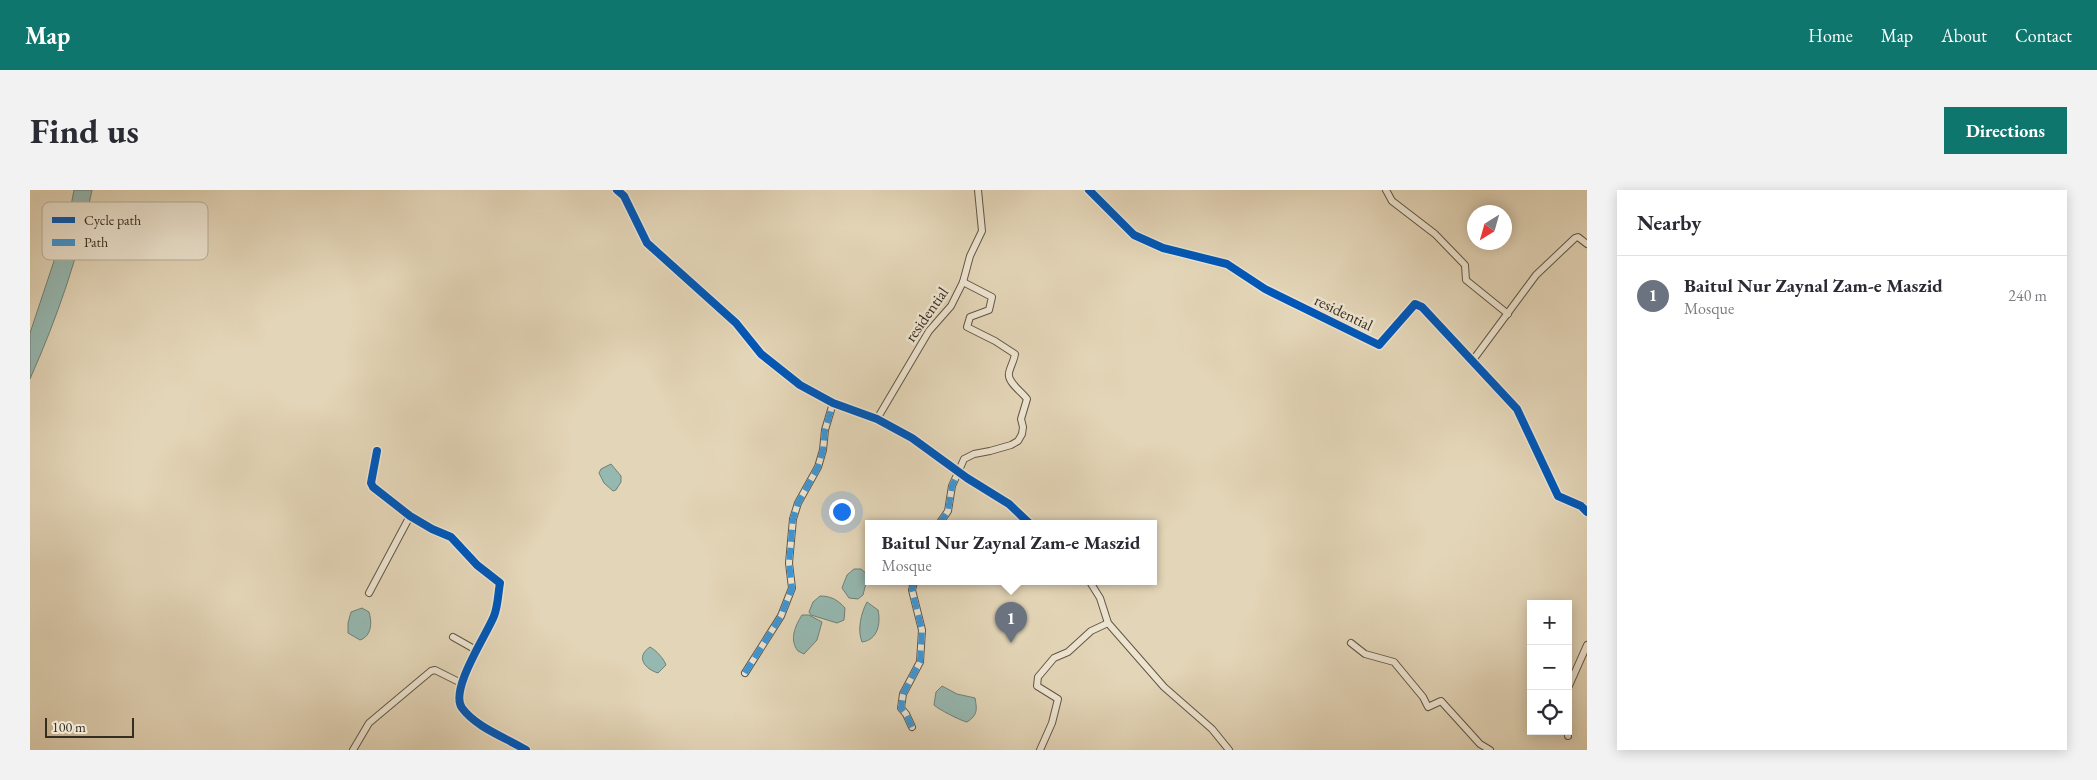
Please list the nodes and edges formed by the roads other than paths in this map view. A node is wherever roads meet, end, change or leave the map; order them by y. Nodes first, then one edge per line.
1 (617, 190) edge
2 (978, 190) edge
3 (1089, 190) edge
4 (1386, 190) edge
5 (1587, 244) edge
6 (963, 282) junction
7 (1508, 314) junction
8 (1473, 360) junction
9 (833, 403) junction
10 (877, 419) junction
11 (377, 451) dead end
12 (959, 472) junction
13 (1587, 512) edge
14 (410, 516) junction
15 (941, 520) edge
16 (1026, 520) edge
17 (913, 585) edge
18 (1092, 585) edge
19 (369, 593) dead end
20 (1108, 623) junction
21 (453, 637) dead end
22 (1351, 644) dead end
23 (1587, 646) edge
24 (476, 650) junction
25 (745, 673) dead end
26 (1572, 679) edge
27 (463, 684) junction
28 (912, 727) dead end
29 (353, 750) edge
30 (526, 750) edge
31 (1040, 750) edge
32 (1229, 750) edge
33 (1490, 750) edge

1 - 9 street
2 - 6 street, residential
3 - 8 street, residential
4 - 7 street
5 - 7 street
6 - 10 street, residential
6 - 12 street
7 - 8 street
8 - 13 street, residential
9 - 10 street
9 - 25 street
10 - 12 street
11 - 14 street
12 - 15 street
12 - 16 street
14 - 19 street
14 - 24 street
17 - 28 street
18 - 20 street
20 - 31 street
20 - 32 street
21 - 24 street
22 - 33 street
23 - 26 street
24 - 27 street
27 - 29 street
27 - 30 street

